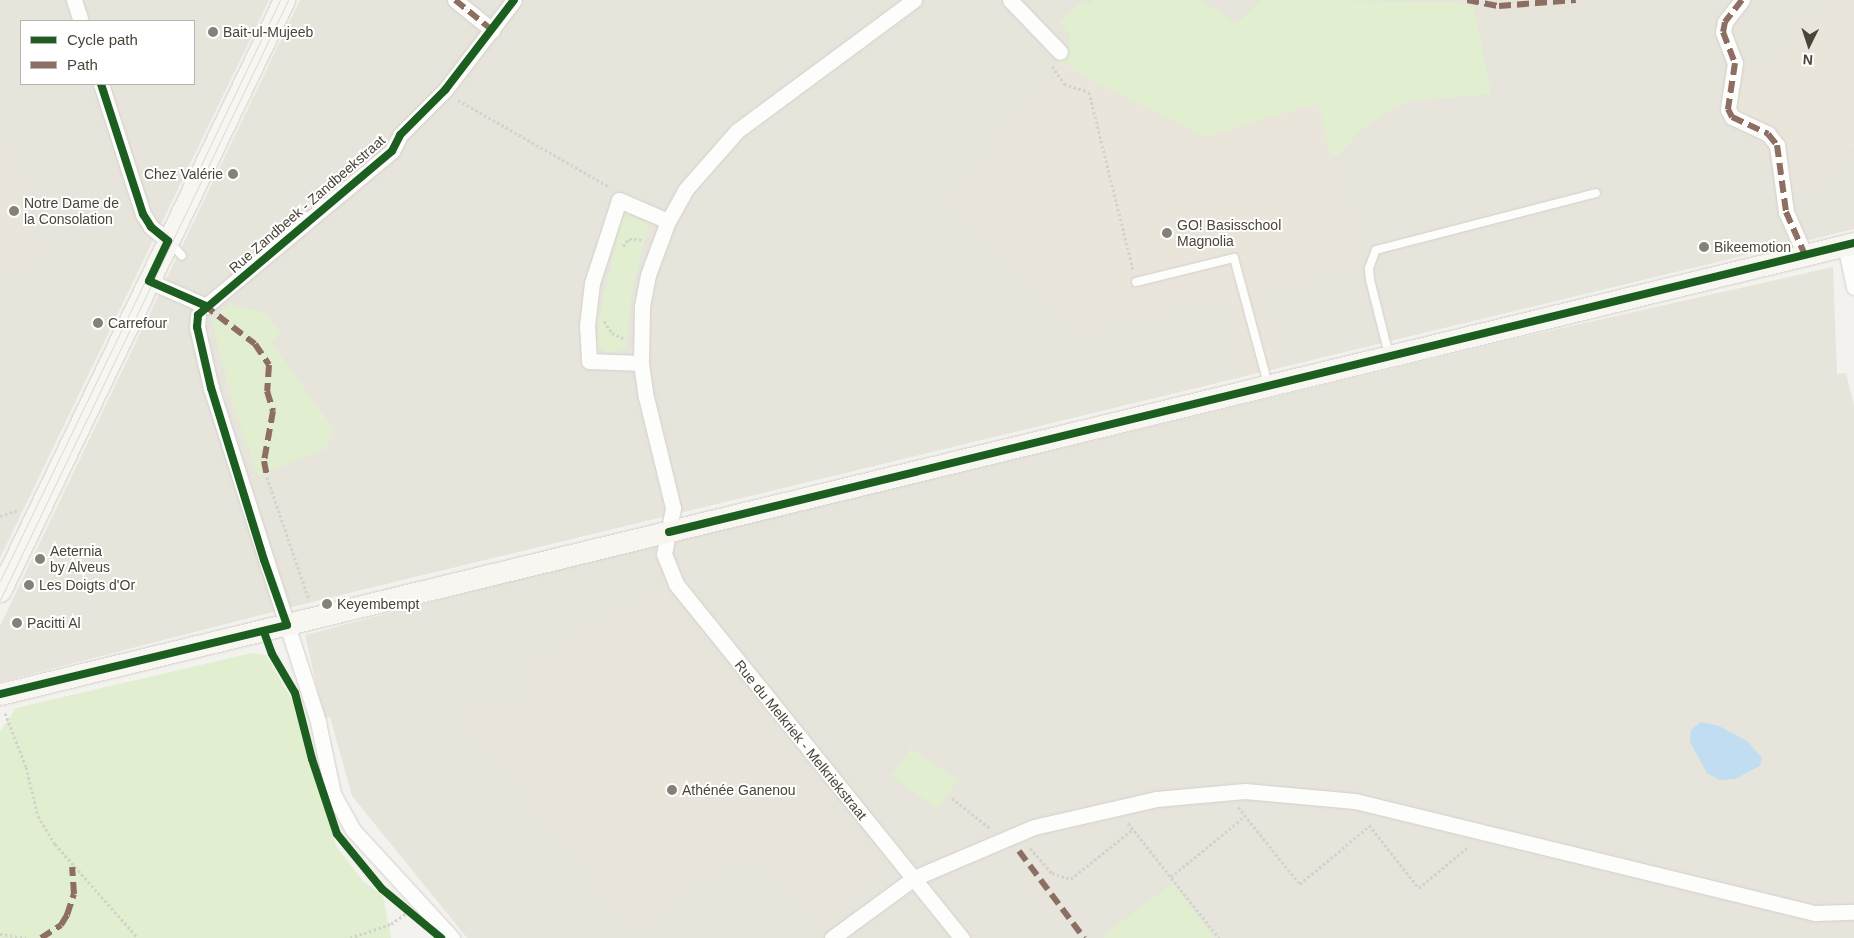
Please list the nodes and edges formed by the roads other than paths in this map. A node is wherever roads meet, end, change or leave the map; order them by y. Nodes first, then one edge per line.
1 (74, 0) edge
2 (284, 0) edge
3 (455, 0) edge
4 (514, 0) edge
5 (914, 0) edge
6 (1010, 0) edge
7 (1742, 0) edge
8 (81, 20) edge
9 (492, 30) junction
10 (1060, 52) dead end
11 (101, 85) edge
12 (1596, 192) dead end
13 (668, 221) junction
14 (1850, 244) edge
15 (175, 248) junction
16 (1806, 255) junction
17 (149, 281) junction
18 (1136, 282) road end
19 (1854, 287) edge
20 (198, 315) dead end
21 (1390, 356) junction
22 (641, 363) junction
23 (1268, 386) junction
24 (669, 532) junction
25 (0, 591) edge
26 (287, 625) junction
27 (1, 699) edge
28 (914, 878) junction
29 (1854, 912) edge
30 (452, 938) edge
31 (832, 938) edge
32 (962, 938) edge

1 - 8 street
2 - 15 main road
3 - 9 street
4 - 9 street, Rue Zandbeek - Zandbeekstraat
5 - 13 street, Rue du Melkriek - Melkriekstraat
6 - 10 street
7 - 16 street
9 - 17 street, Rue Zandbeek - Zandbeekstraat
11 - 15 street
12 - 21 lane
13 - 22 street, Rue du Melkriek - Melkriekstraat
13 - 22 street
14 - 16 main road
14 - 19 street
15 - 17 main road
16 - 21 main road
17 - 25 main road
18 - 23 lane
20 - 26 street
21 - 23 main road
22 - 24 street, Rue du Melkriek - Melkriekstraat
23 - 24 main road
24 - 26 main road
24 - 28 street, Rue du Melkriek - Melkriekstraat
26 - 27 main road
26 - 30 street
28 - 29 street
28 - 31 street
28 - 32 street, Rue du Melkriek - Melkriekstraat

